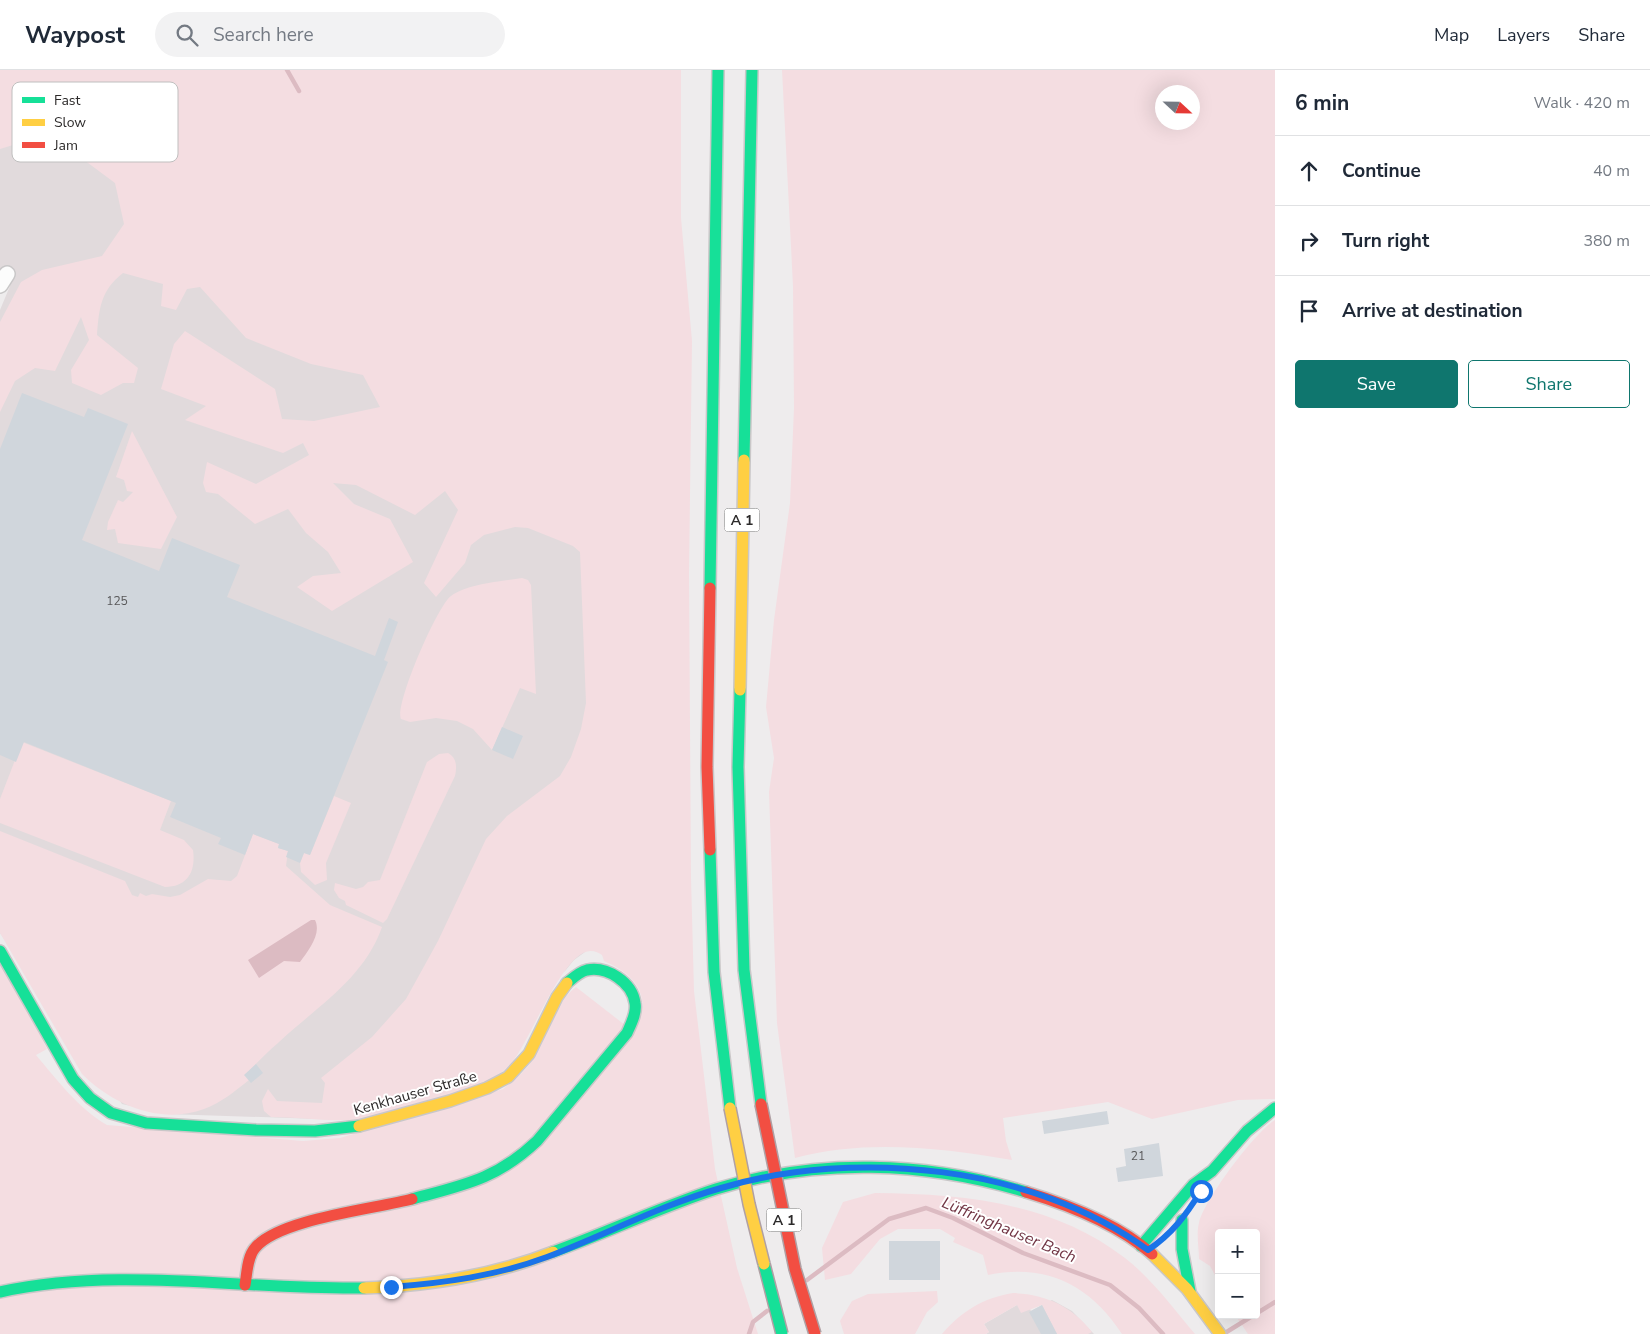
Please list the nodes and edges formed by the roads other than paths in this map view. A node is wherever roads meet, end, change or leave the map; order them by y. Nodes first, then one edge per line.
1 (718, 70) edge
2 (752, 70) edge
3 (0, 951) edge
4 (1275, 1108) edge
5 (1212, 1170) junction
6 (1182, 1220) junction
7 (1172, 1232) dead end
8 (1160, 1242) dead end
9 (1145, 1248) junction
10 (245, 1285) junction
11 (0, 1292) edge
12 (1190, 1292) junction
13 (782, 1334) edge
14 (815, 1334) edge
15 (1220, 1334) edge

1 - 13 main road, A 1, bridge
2 - 14 main road, A 1, bridge
3 - 10 main road, Kenkhauser Straße
4 - 5 main road
5 - 6 main road
5 - 9 main road
6 - 7 main road
6 - 12 main road
8 - 9 main road
9 - 10 main road
9 - 12 main road
10 - 11 main road
12 - 15 main road

